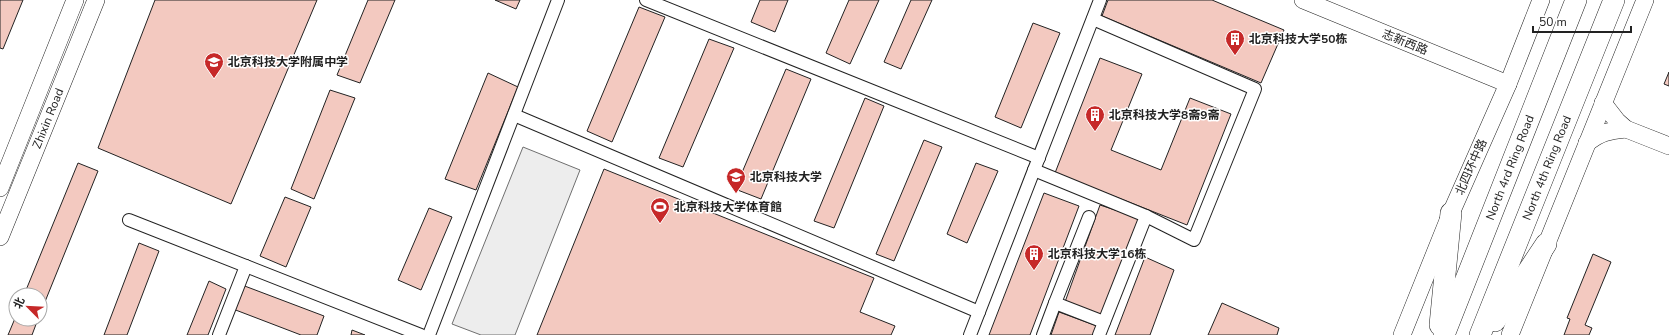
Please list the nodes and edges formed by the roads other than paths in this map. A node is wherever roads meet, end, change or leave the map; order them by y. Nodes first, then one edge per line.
1 (75, 0) edge
2 (96, 0) edge
3 (558, 0) edge
4 (646, 0) edge
5 (1100, 0) edge
6 (1303, 0) edge
7 (1541, 0) edge
8 (1576, 0) edge
9 (1614, 0) edge
10 (1644, 0) edge
11 (1093, 19) junction
12 (1508, 84) junction
13 (1603, 103) junction
14 (514, 115) junction
15 (1626, 129) junction
16 (1587, 143) junction
17 (1669, 146) edge
18 (1036, 164) junction
19 (0, 188) edge
20 (1451, 212) junction
21 (1146, 216) junction
22 (1089, 217) dead end
23 (130, 220) dead end
24 (0, 237) edge
25 (1546, 244) junction
26 (246, 266) junction
27 (1055, 304) junction
28 (979, 312) junction
29 (1104, 322) junction
30 (219, 335) edge
31 (421, 335) edge
32 (429, 335) edge
33 (970, 335) edge
34 (1043, 335) edge
35 (1100, 335) edge
36 (1402, 335) edge
37 (1439, 335) edge
38 (1444, 335) edge
39 (1480, 335) edge
40 (1486, 335) edge
41 (1510, 335) edge

1 - 19 street, Zhixin Road
2 - 24 street, Zhixin Road
3 - 14 street
4 - 18 street
5 - 11 street
6 - 12 street, 志新西路
7 - 12 street, 北四环中路
8 - 38 highway, North 4rd Ring Road
9 - 39 highway, North 4th Ring Road
10 - 13 street
11 - 18 street
11 - 21 street
12 - 20 street, 北四环中路
13 - 15 street
13 - 16 street
14 - 28 street
14 - 32 street
15 - 16 street
15 - 17 street
16 - 25 street
18 - 21 street
18 - 28 street
20 - 36 street, 北四环中路
20 - 37 highway
21 - 29 street
22 - 27 street
23 - 26 street
25 - 40 highway
25 - 41 street
26 - 30 street
26 - 31 street
27 - 29 street
27 - 34 street
28 - 33 street
29 - 35 street

